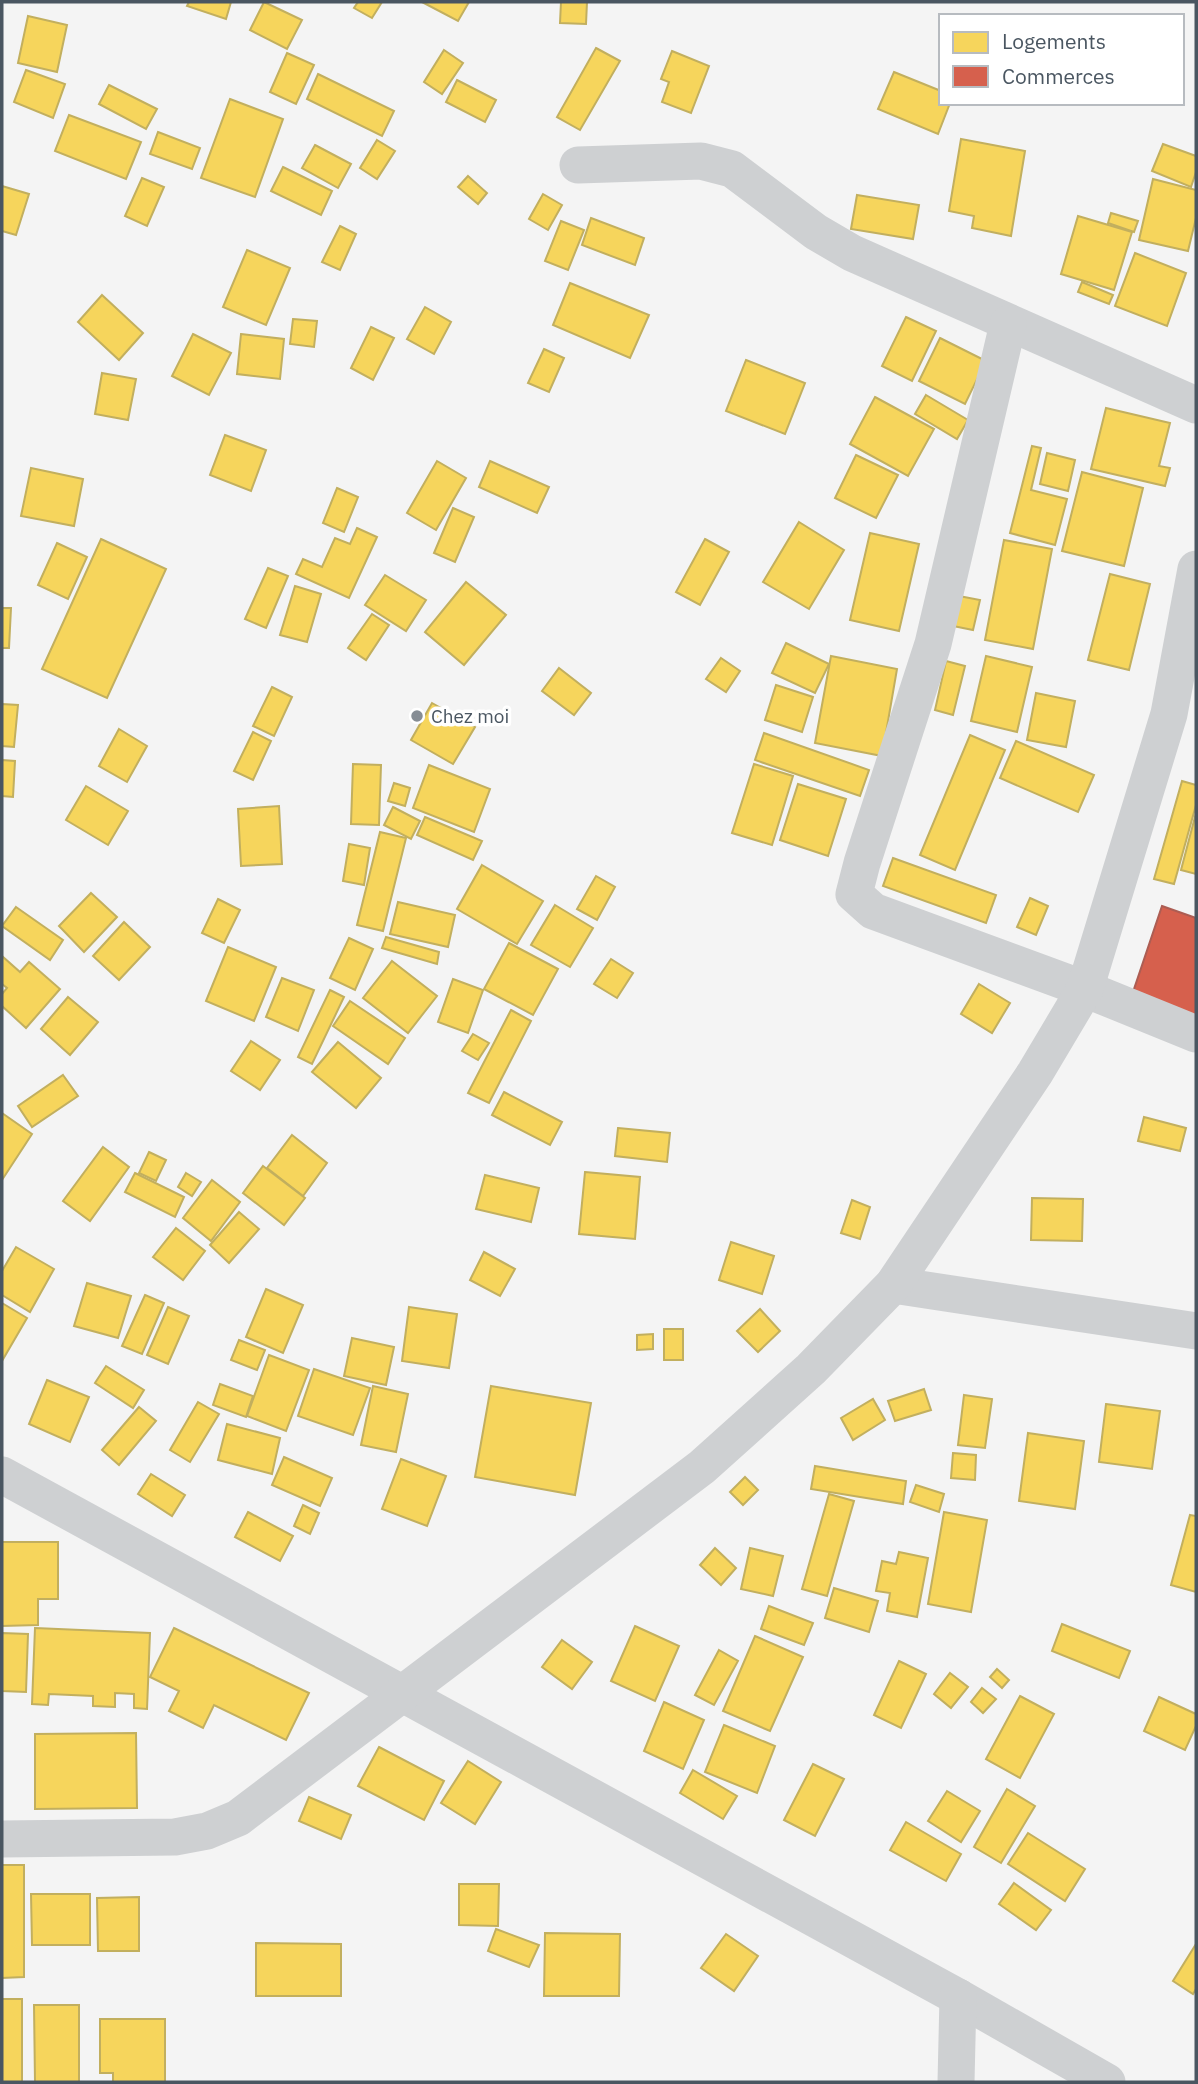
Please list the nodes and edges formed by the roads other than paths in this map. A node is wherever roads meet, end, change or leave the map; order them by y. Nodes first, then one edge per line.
1 (578, 165) dead end
2 (1008, 324) junction
3 (1196, 405) edge
4 (1196, 569) edge
5 (1085, 989) junction
6 (1196, 1034) edge
7 (893, 1284) junction
8 (1196, 1331) edge
9 (2, 1475) edge
10 (402, 1692) junction
11 (2, 1839) edge
12 (958, 1997) junction
13 (957, 2082) edge
14 (1107, 2082) edge

1 - 2 street
2 - 3 street
2 - 5 street
4 - 5 street
5 - 6 street
5 - 7 street
7 - 8 street
7 - 10 street
9 - 10 street
10 - 11 street
10 - 12 street
12 - 13 street
12 - 14 street

